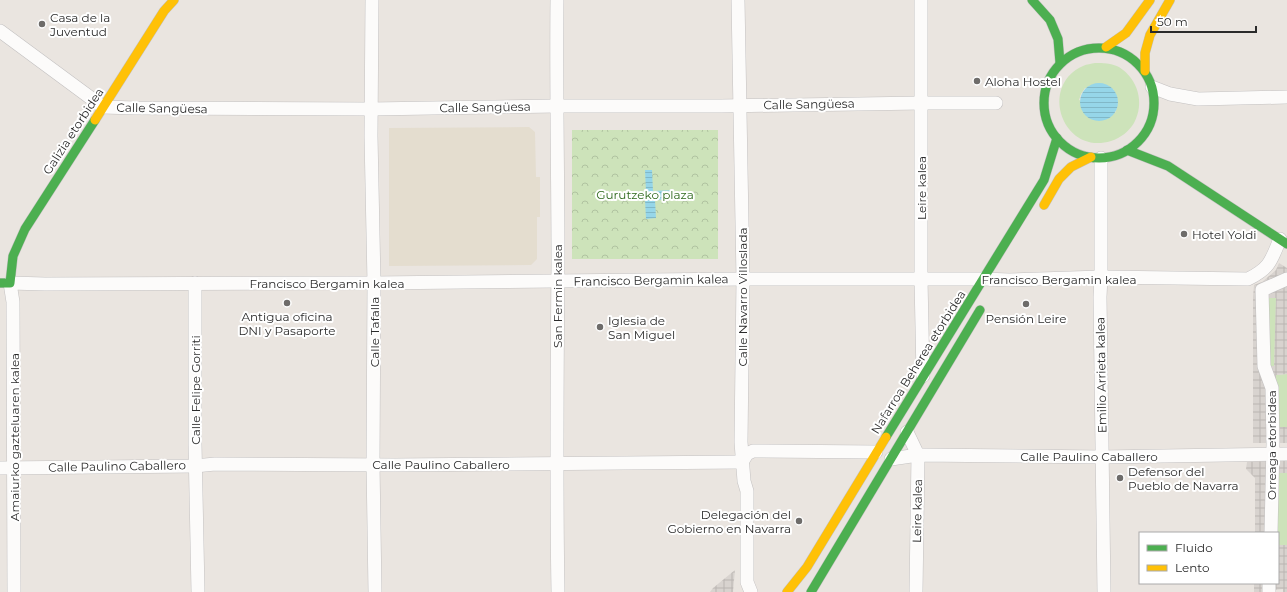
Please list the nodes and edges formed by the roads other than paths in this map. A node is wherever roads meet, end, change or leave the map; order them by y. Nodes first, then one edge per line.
1 (174, 0) edge
2 (372, 0) edge
3 (557, 0) edge
4 (738, 0) edge
5 (921, 0) edge
6 (1032, 0) edge
7 (1150, 0) edge
8 (1170, 0) edge
9 (1050, 20) junction
10 (1061, 28) dead end
11 (0, 31) edge
12 (1106, 48) junction
13 (1060, 63) junction
14 (1145, 71) junction
15 (1152, 87) junction
16 (1287, 97) edge
17 (922, 103) junction
18 (996, 103) dead end
19 (739, 105) junction
20 (103, 106) junction
21 (557, 106) junction
22 (371, 109) junction
23 (1057, 138) junction
24 (1127, 150) junction
25 (1096, 158) junction
26 (1038, 214) dead end
27 (1284, 242) edge
28 (1101, 278) junction
29 (743, 279) junction
30 (921, 279) junction
31 (1287, 279) edge
32 (995, 280) junction
33 (557, 281) junction
34 (5, 283) edge
35 (195, 283) junction
36 (374, 284) junction
37 (986, 300) dead end
38 (923, 377) junction
39 (907, 432) junction
40 (876, 452) junction
41 (1272, 454) junction
42 (1287, 454) edge
43 (918, 455) junction
44 (1102, 457) junction
45 (891, 459) junction
46 (742, 462) junction
47 (373, 464) junction
48 (556, 464) junction
49 (195, 466) junction
50 (0, 468) edge
51 (14, 468) junction
52 (1271, 532) edge
53 (14, 592) edge
54 (198, 592) edge
55 (375, 592) edge
56 (558, 592) edge
57 (751, 592) edge
58 (787, 592) edge
59 (811, 592) edge
60 (916, 592) edge
61 (1104, 592) edge

1 - 20 main road, Galizia etorbidea
2 - 22 street, Calle Tafalla
3 - 21 street, San Fermin kalea
4 - 19 street, Calle Navarro Villoslada
5 - 17 street, Leire kalea
6 - 9 main road
7 - 12 main road
8 - 14 main road
9 - 10 main road
9 - 13 main road
11 - 20 street, Calle Sangüesa
12 - 13 main road
12 - 14 main road
13 - 23 main road
14 - 15 main road
15 - 16 street
15 - 24 main road
17 - 18 street, Calle Sangüesa
17 - 19 street, Calle Sangüesa
17 - 30 street, Leire kalea
19 - 21 street, Calle Sangüesa
19 - 29 street, Calle Navarro Villoslada
20 - 22 street, Calle Sangüesa
20 - 34 main road, Galizia etorbidea
21 - 22 street, Calle Sangüesa
21 - 33 street, San Fermin kalea
22 - 36 street, Calle Tafalla
23 - 25 main road
23 - 32 main road, Nafarroa Beherea etorbidea
24 - 25 main road
24 - 27 main road
25 - 26 main road
25 - 28 street, Emilio Arrieta kalea
27 - 28 street, Francisco Bergamin kalea
28 - 32 street, Francisco Bergamin kalea
28 - 44 street, Emilio Arrieta kalea
29 - 30 street, Francisco Bergamin kalea
29 - 33 street, Francisco Bergamin kalea
29 - 46 street, Calle Navarro Villoslada
30 - 32 street, Francisco Bergamin kalea
30 - 38 street, Leire kalea
31 - 41 street, Orreaga etorbidea
32 - 38 main road, Nafarroa Beherea etorbidea
33 - 36 street, Francisco Bergamin kalea
33 - 48 street, San Fermin kalea
34 - 35 street, Francisco Bergamin kalea
34 - 51 street, Amaiurko gazteluaren kalea
35 - 36 street, Francisco Bergamin kalea
35 - 49 street, Calle Felipe Gorriti
36 - 47 street, Calle Tafalla
37 - 39 main road, Nafarroa Beherea etorbidea
38 - 40 main road, Nafarroa Beherea etorbidea
39 - 43 street, Leire kalea
39 - 45 main road, Nafarroa Beherea etorbidea
40 - 46 street
40 - 58 main road, Nafarroa Beherea etorbidea
41 - 42 street, Calle Paulino Caballero
41 - 44 street, Calle Paulino Caballero
41 - 52 street, Orreaga etorbidea
43 - 44 street, Calle Paulino Caballero
43 - 45 street, Calle Paulino Caballero
43 - 60 street, Leire kalea
44 - 61 street, Emilio Arrieta kalea
45 - 59 main road, Nafarroa Beherea etorbidea
46 - 48 street, Calle Paulino Caballero
46 - 57 street, Calle Navarro Villoslada
47 - 48 street, Calle Paulino Caballero
47 - 49 street, Calle Paulino Caballero
47 - 55 street, Calle Tafalla
48 - 56 street, San Fermin kalea
49 - 51 street, Calle Paulino Caballero
49 - 54 street, Calle Felipe Gorriti
50 - 51 street, Calle Paulino Caballero
51 - 53 street, Amaiurko gazteluaren kalea

